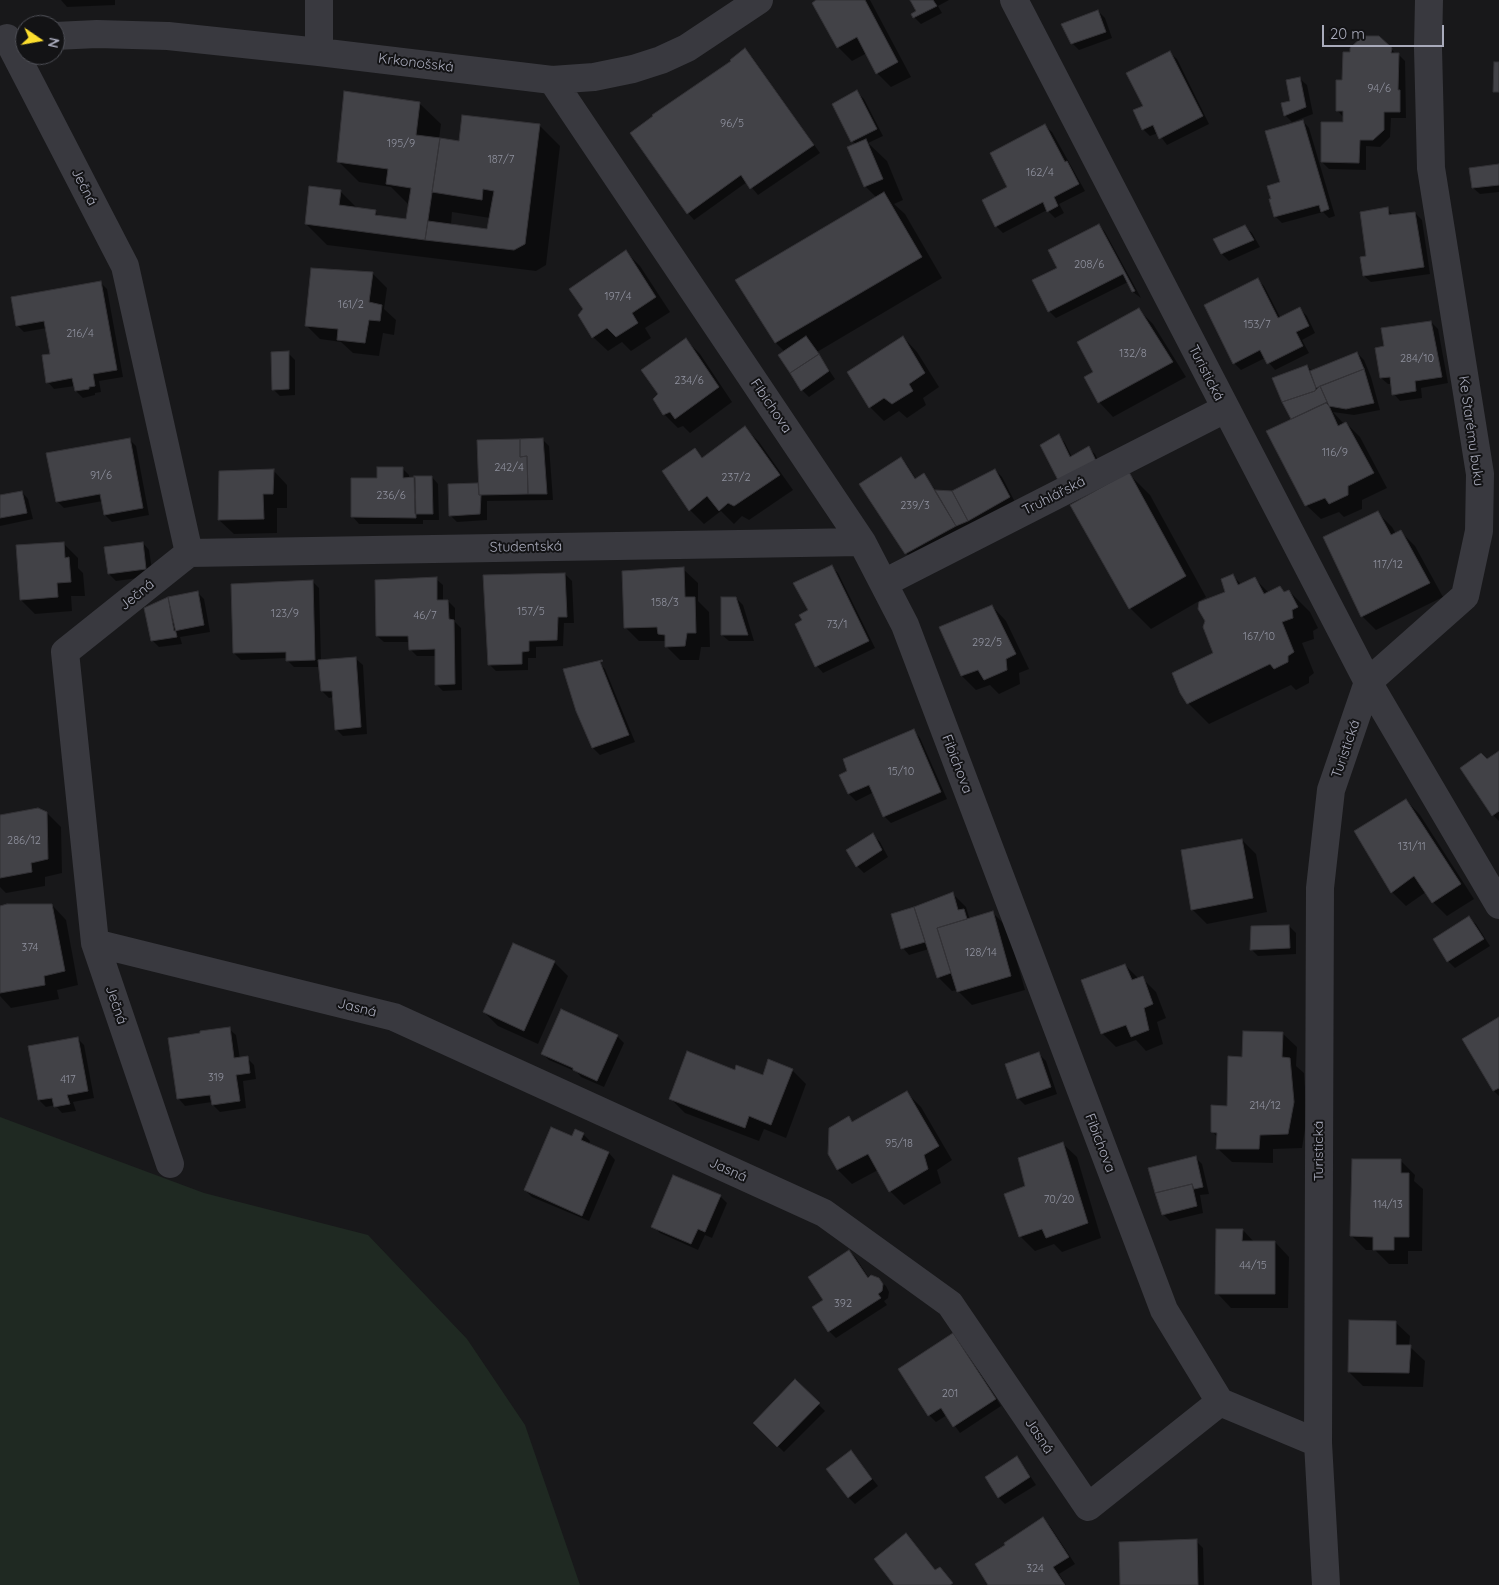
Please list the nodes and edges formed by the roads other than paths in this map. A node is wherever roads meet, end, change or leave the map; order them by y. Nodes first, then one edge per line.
1 (320, 0) edge
2 (759, 0) edge
3 (1014, 0) edge
4 (1429, 0) edge
5 (65, 36) edge
6 (11, 38) edge
7 (319, 52) junction
8 (552, 80) junction
9 (1225, 409) junction
10 (862, 542) junction
11 (189, 553) junction
12 (884, 583) junction
13 (1368, 682) junction
14 (1499, 905) edge
15 (95, 943) junction
16 (170, 1164) dead end
17 (1220, 1402) junction
18 (1318, 1443) junction
19 (1326, 1585) edge

1 - 7 street
2 - 8 street, Krkonošská
3 - 9 street, Turistická
4 - 13 street, Ke Starému buku
5 - 7 street, Krkonošská
6 - 11 street, Ječná
7 - 8 street, Krkonošská
8 - 10 street, Fibichova
9 - 12 street, Truhlářská
9 - 13 street, Turistická
10 - 11 street, Studentská
10 - 12 street, Fibichova
11 - 15 street, Ječná
12 - 17 street, Fibichova
13 - 14 street
13 - 18 street, Turistická
15 - 16 street, Ječná
15 - 17 street, Jasná
17 - 18 street
18 - 19 street, Turistická

